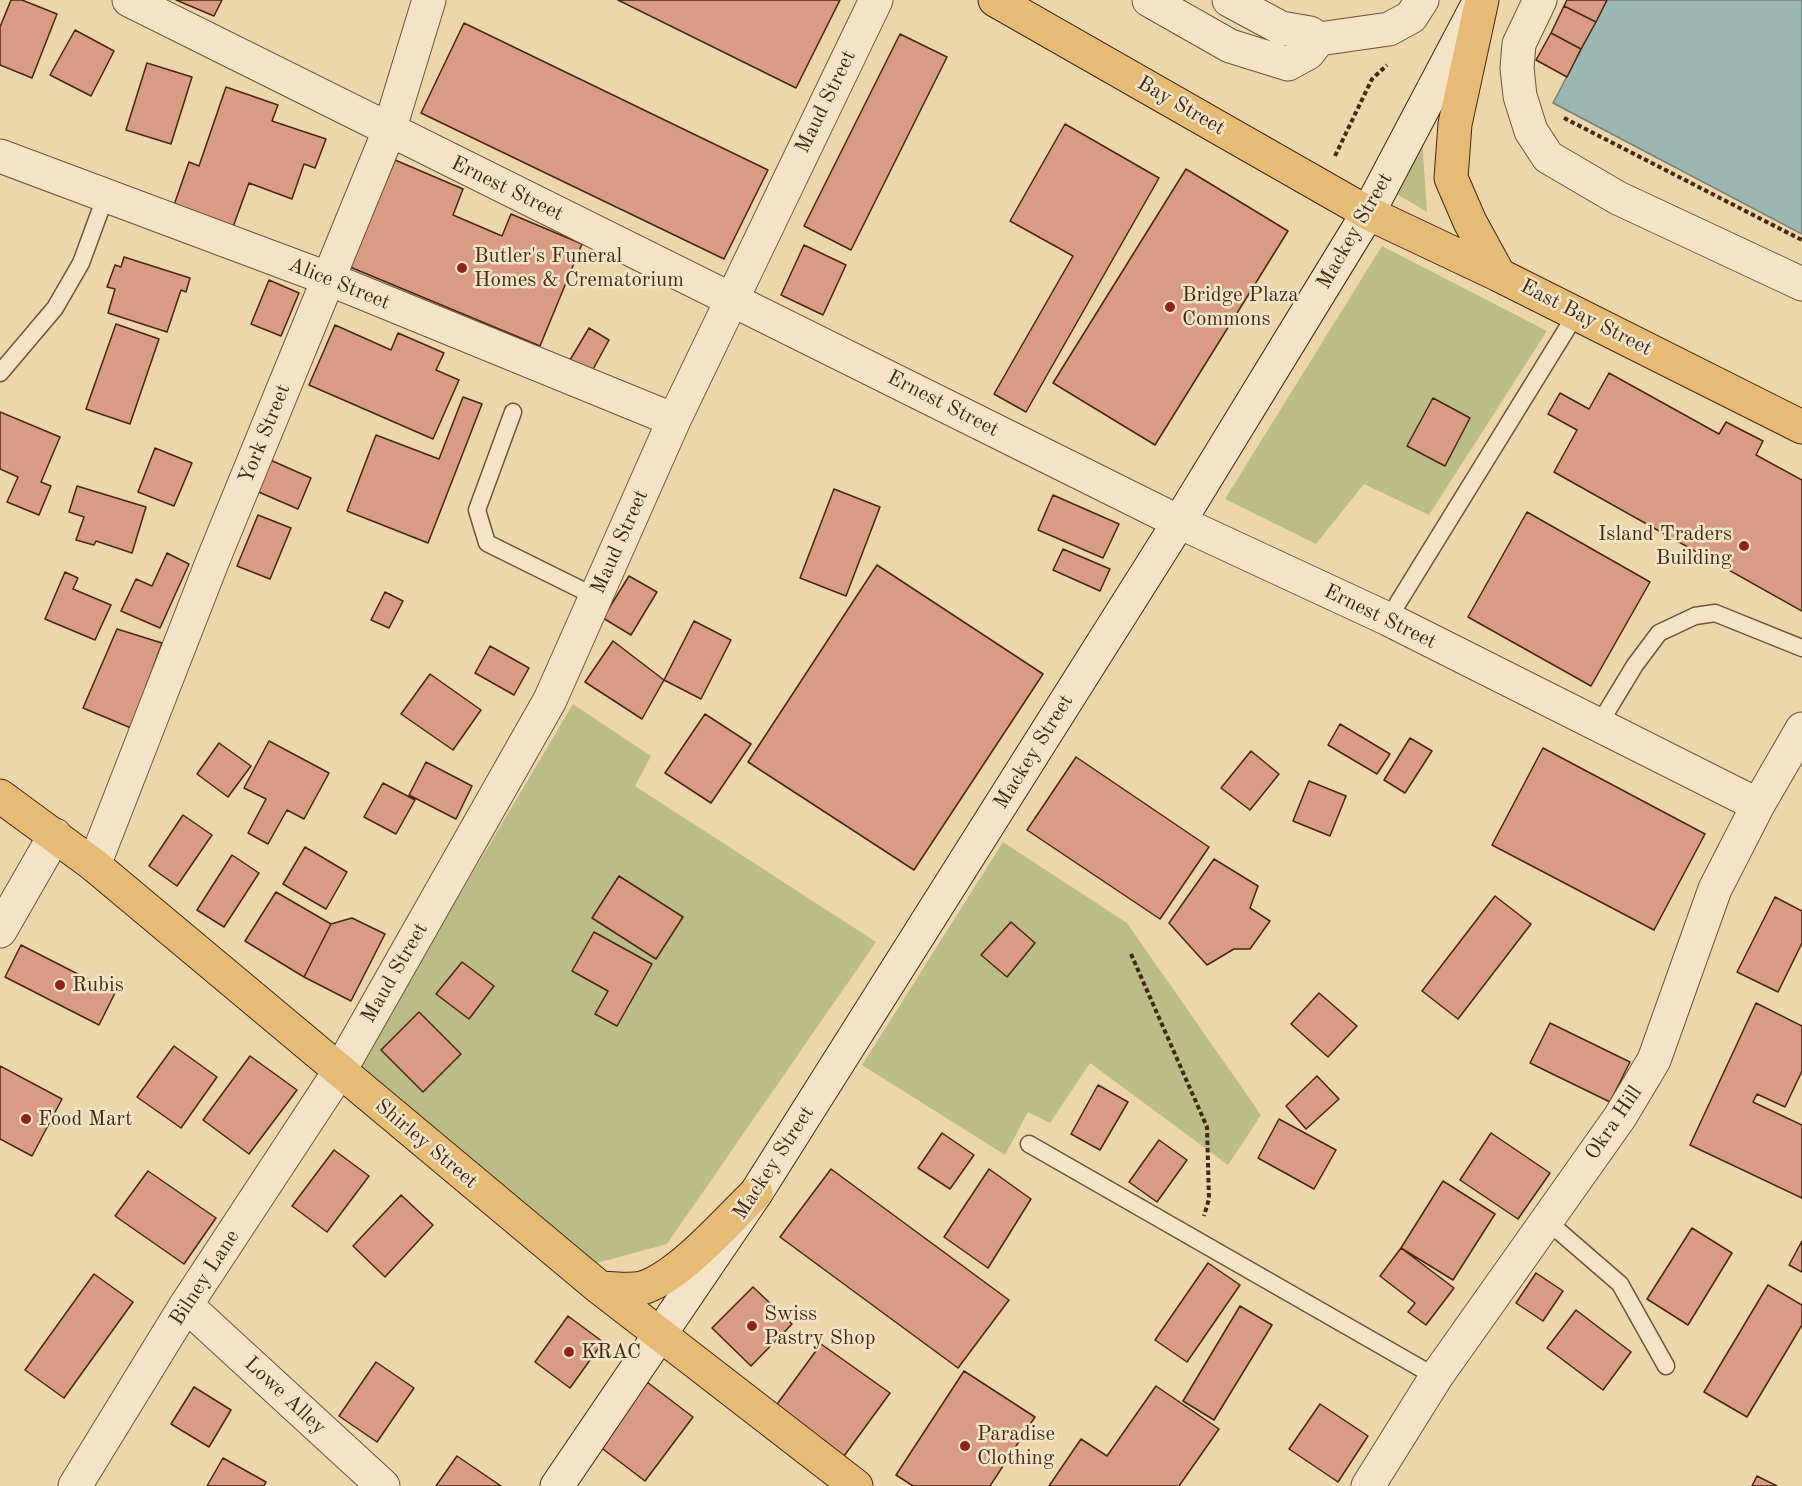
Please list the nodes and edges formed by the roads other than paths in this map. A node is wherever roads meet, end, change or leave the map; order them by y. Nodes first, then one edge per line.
1 (129, 0) edge
2 (429, 0) edge
3 (876, 0) edge
4 (995, 0) edge
5 (1149, 0) edge
6 (1230, 0) edge
7 (1422, 0) edge
8 (1481, 0) edge
9 (1540, 0) edge
10 (1319, 39) junction
11 (389, 131) junction
12 (0, 156) edge
13 (106, 195) junction
14 (1368, 213) junction
15 (1499, 275) junction
16 (329, 279) junction
17 (1802, 284) edge
18 (731, 298) junction
19 (1576, 314) junction
20 (0, 374) edge
21 (513, 412) dead end
22 (674, 420) junction
23 (1802, 427) edge
24 (1179, 522) junction
25 (596, 597) junction
26 (1388, 619) junction
27 (1802, 648) edge
28 (1598, 726) junction
29 (1802, 729) edge
30 (0, 796) edge
31 (1758, 805) junction
32 (55, 835) junction
33 (94, 865) junction
34 (0, 931) edge
35 (339, 1072) junction
36 (1029, 1144) dead end
37 (756, 1193) junction
38 (1546, 1221) junction
39 (600, 1288) junction
40 (186, 1305) junction
41 (660, 1335) junction
42 (1666, 1366) dead end
43 (1436, 1377) junction
44 (75, 1486) edge
45 (383, 1486) edge
46 (557, 1486) edge
47 (856, 1486) edge
48 (1368, 1486) edge

1 - 11 street, Ernest Street
2 - 11 street, York Street
3 - 18 street, Maud Street
4 - 14 highway, Bay Street
5 - 10 street
6 - 10 street
7 - 10 street
8 - 14 street, Mackey Street
8 - 15 highway
9 - 17 street
11 - 16 street, York Street
11 - 18 street, Ernest Street
12 - 13 street, Alice Street
13 - 16 street, Alice Street
13 - 20 lane
14 - 15 highway, East Bay Street
14 - 24 street, Mackey Street
15 - 19 highway, East Bay Street
16 - 22 street, Alice Street
16 - 33 street, York Street
18 - 22 street, Maud Street
18 - 24 street, Ernest Street
19 - 23 highway, East Bay Street
19 - 26 lane
21 - 25 lane
22 - 25 street, Maud Street
24 - 26 street, Ernest Street
24 - 37 street, Mackey Street
25 - 35 street, Maud Street
26 - 28 street, Ernest Street
27 - 28 lane
28 - 31 street, Ernest Street
29 - 31 street, Okra Hill
30 - 32 highway, Shirley Street
31 - 38 street, Okra Hill
32 - 33 highway, Shirley Street
32 - 34 street
33 - 35 highway, Shirley Street
35 - 39 highway, Shirley Street
35 - 40 street, Bilney Lane
36 - 43 lane
37 - 39 highway
37 - 41 street, Mackey Street
38 - 42 lane
38 - 43 street, Okra Hill
39 - 41 highway, Shirley Street
40 - 44 street, Bilney Lane
40 - 45 street, Lowe Alley
41 - 46 street, Mackey Street
41 - 47 highway, Shirley Street
43 - 48 street, Okra Hill

